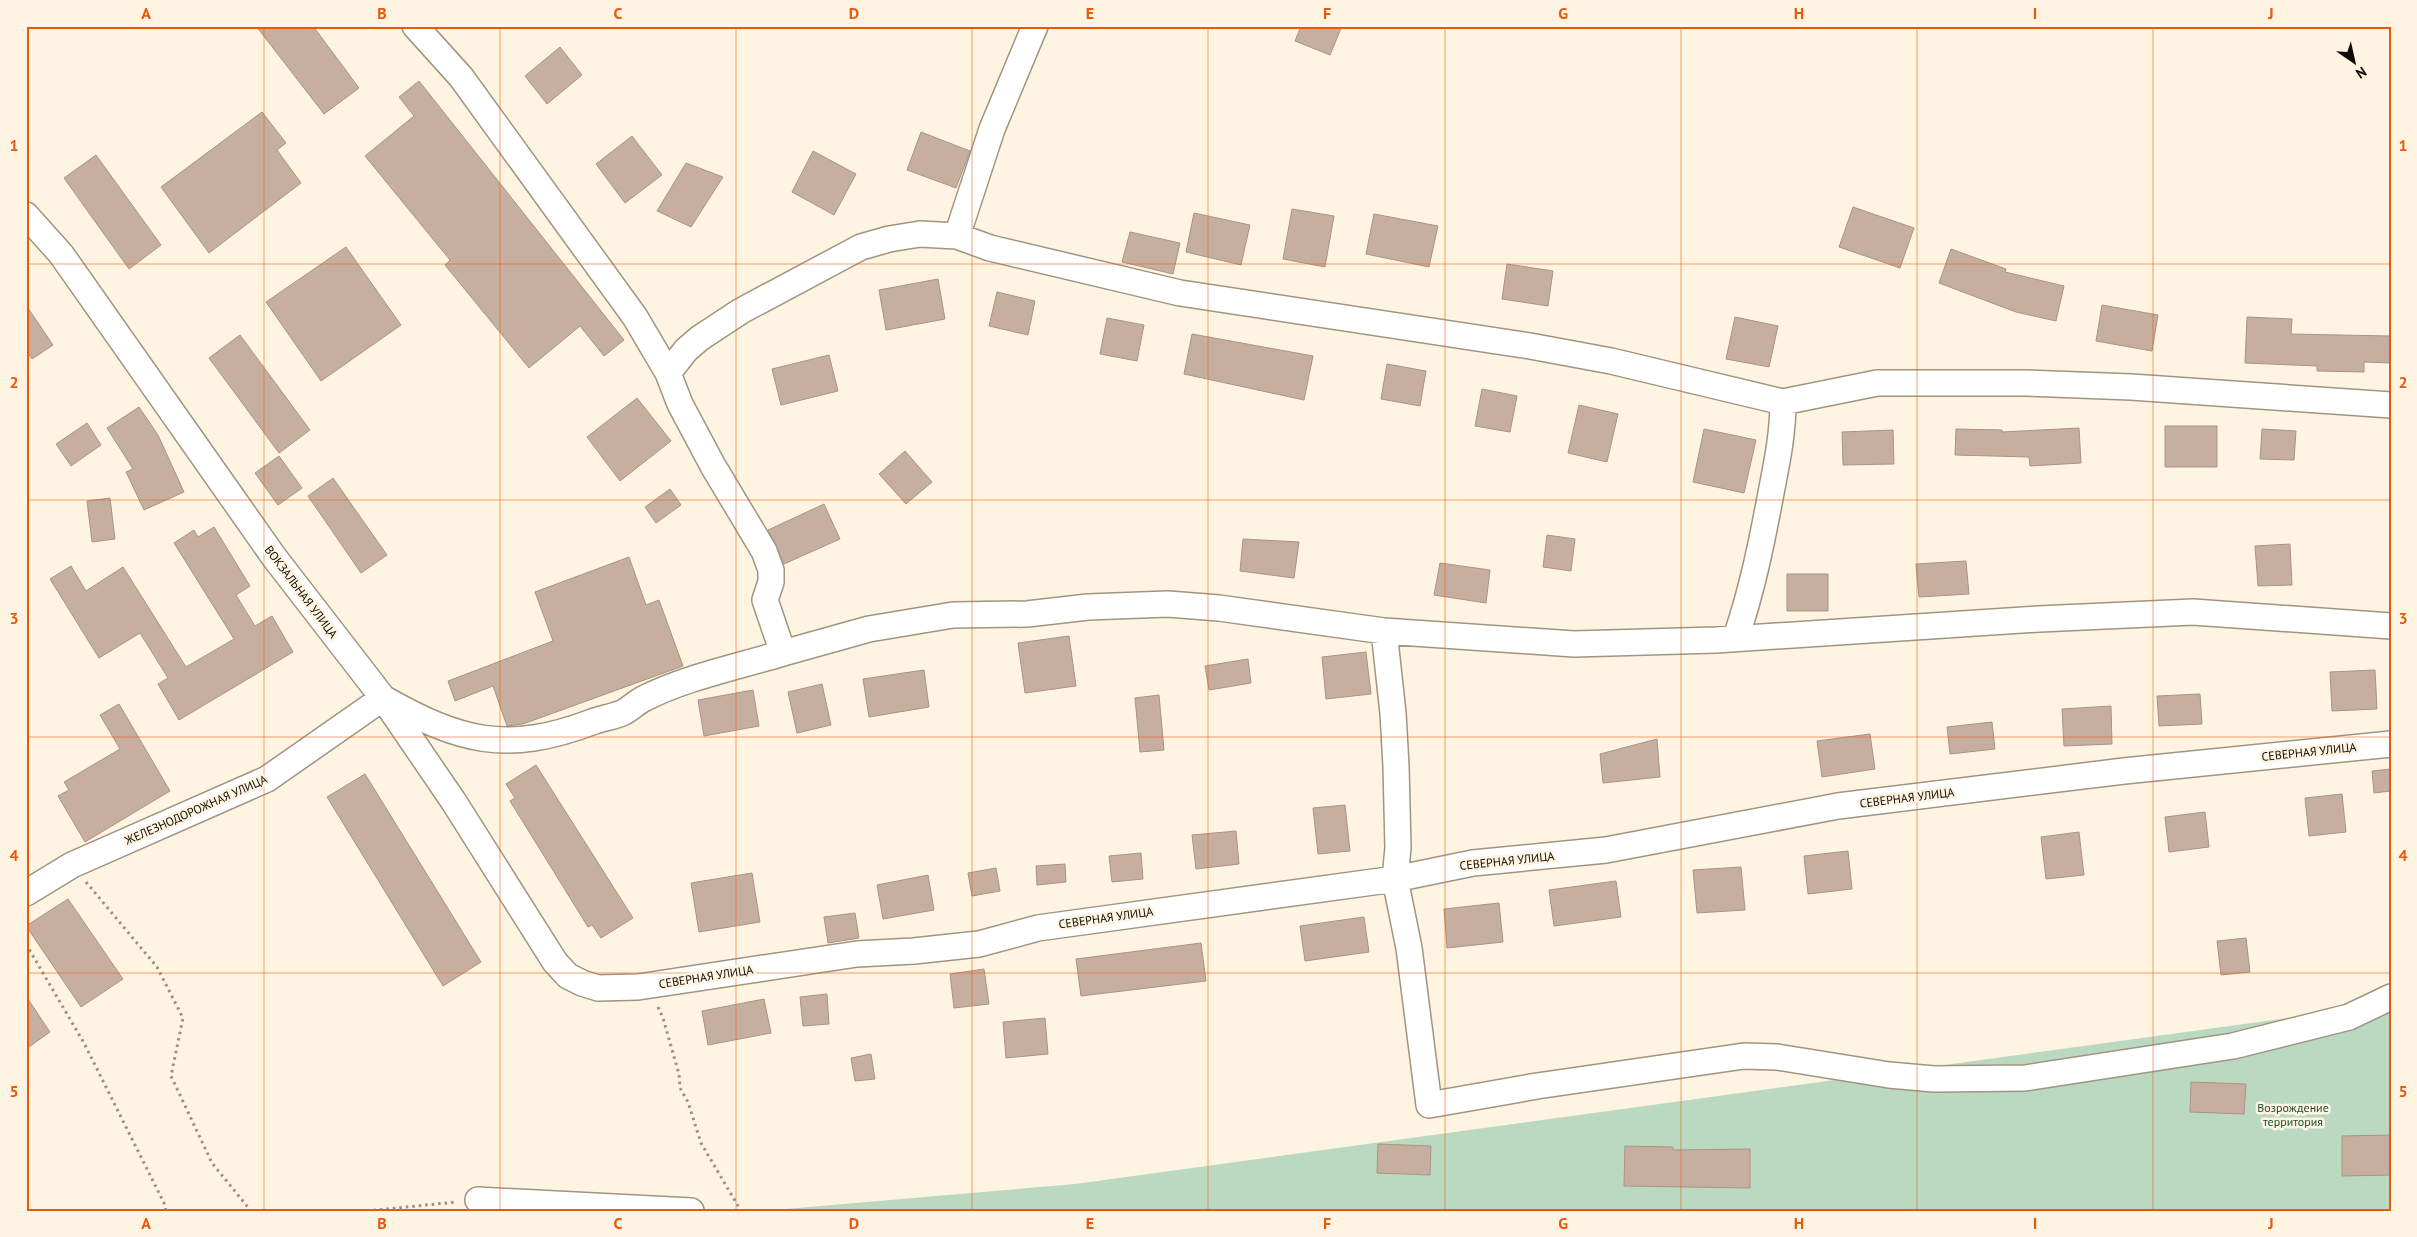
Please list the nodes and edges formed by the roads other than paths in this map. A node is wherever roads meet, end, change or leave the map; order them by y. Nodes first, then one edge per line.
1 (416, 26) edge
2 (1035, 26) edge
3 (26, 214) edge
4 (957, 236) junction
5 (668, 373) junction
6 (1783, 402) junction
7 (2391, 405) edge
8 (2391, 626) edge
9 (1384, 631) junction
10 (1736, 637) junction
11 (783, 654) junction
12 (384, 698) junction
13 (2391, 744) edge
14 (1395, 879) junction
15 (26, 893) edge
16 (568, 976) joint
17 (2391, 997) edge
18 (478, 1200) road end
19 (691, 1211) edge

1 - 5 street
2 - 4 street
3 - 12 street, ВОКЗАЛЬНАЯ УЛИЦА
4 - 5 street
4 - 6 street
5 - 11 street
6 - 7 street
6 - 10 street
8 - 10 street
9 - 10 street
9 - 11 street
9 - 14 street
11 - 12 street
12 - 15 street, ЖЕЛЕЗНОДОРОЖНАЯ УЛИЦА
12 - 16 street, ВОКЗАЛЬНАЯ УЛИЦА
13 - 14 street, СЕВЕРНАЯ УЛИЦА
14 - 16 street, СЕВЕРНАЯ УЛИЦА
14 - 17 street
18 - 19 street

